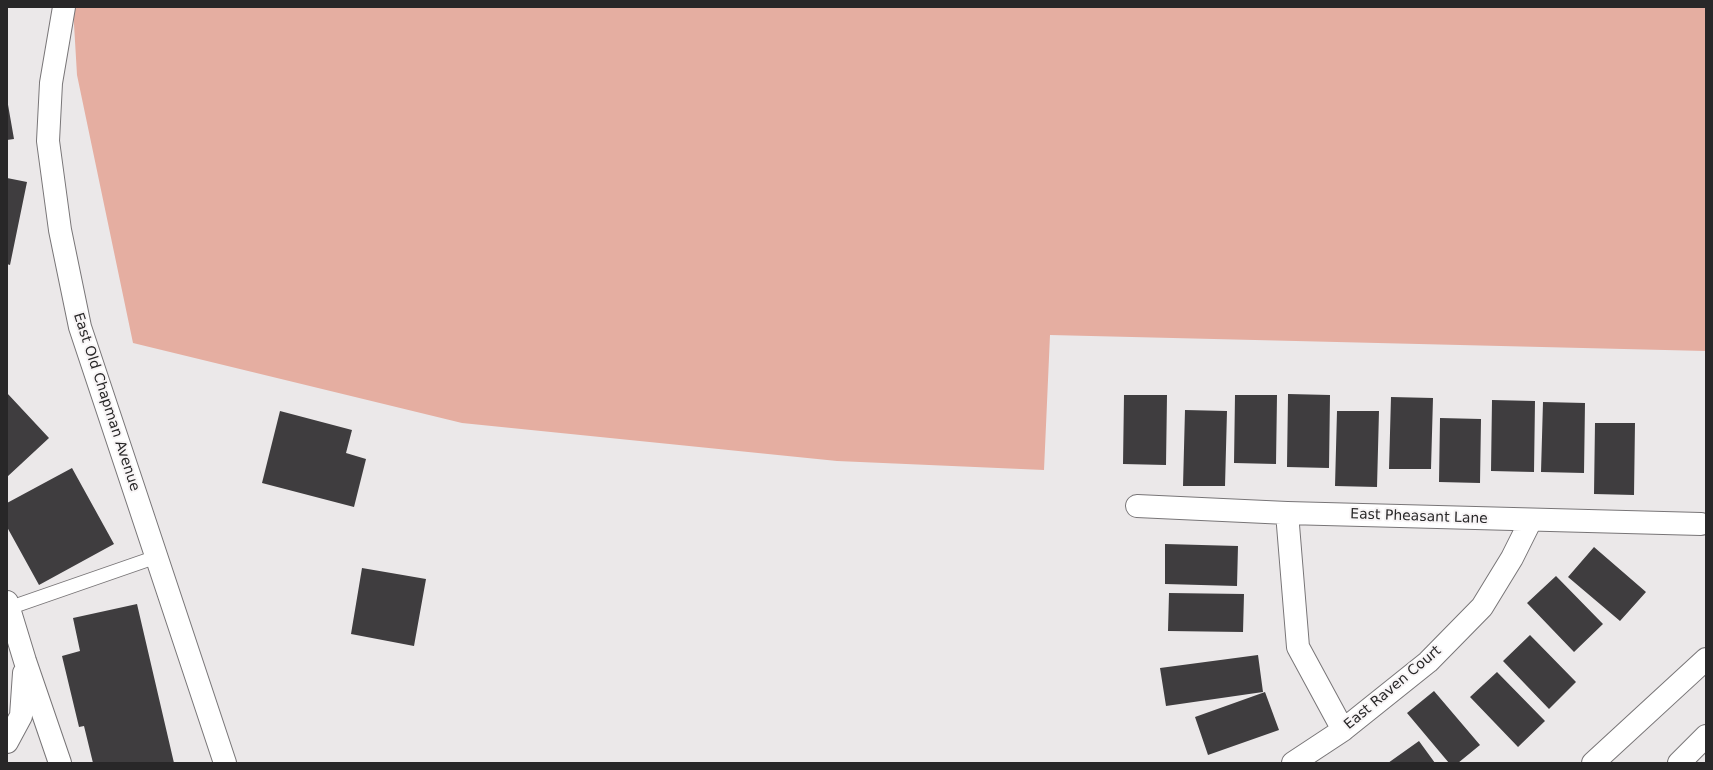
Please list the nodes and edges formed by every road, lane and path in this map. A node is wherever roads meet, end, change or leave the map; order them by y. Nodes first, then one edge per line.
1 (64, 7) edge
2 (1137, 506) dead end
3 (1287, 513) junction
4 (1532, 520) junction
5 (1702, 524) dead end
6 (156, 557) junction
7 (8, 605) edge
8 (1706, 659) edge
9 (25, 661) junction
10 (1343, 730) junction
11 (1706, 736) edge
12 (7, 742) edge
13 (60, 763) edge
14 (225, 763) edge
15 (1293, 763) edge
16 (1593, 763) edge
17 (1679, 763) edge

1 - 6 street, East Old Chapman Avenue
2 - 3 street, East Pheasant Lane
3 - 4 street, East Pheasant Lane
3 - 10 street
4 - 5 street, East Pheasant Lane
4 - 10 street, East Raven Court
6 - 7 lane
6 - 14 street, East Old Chapman Avenue
7 - 9 street
8 - 16 street
9 - 12 street
9 - 13 street
10 - 15 street, East Raven Court
11 - 17 street

